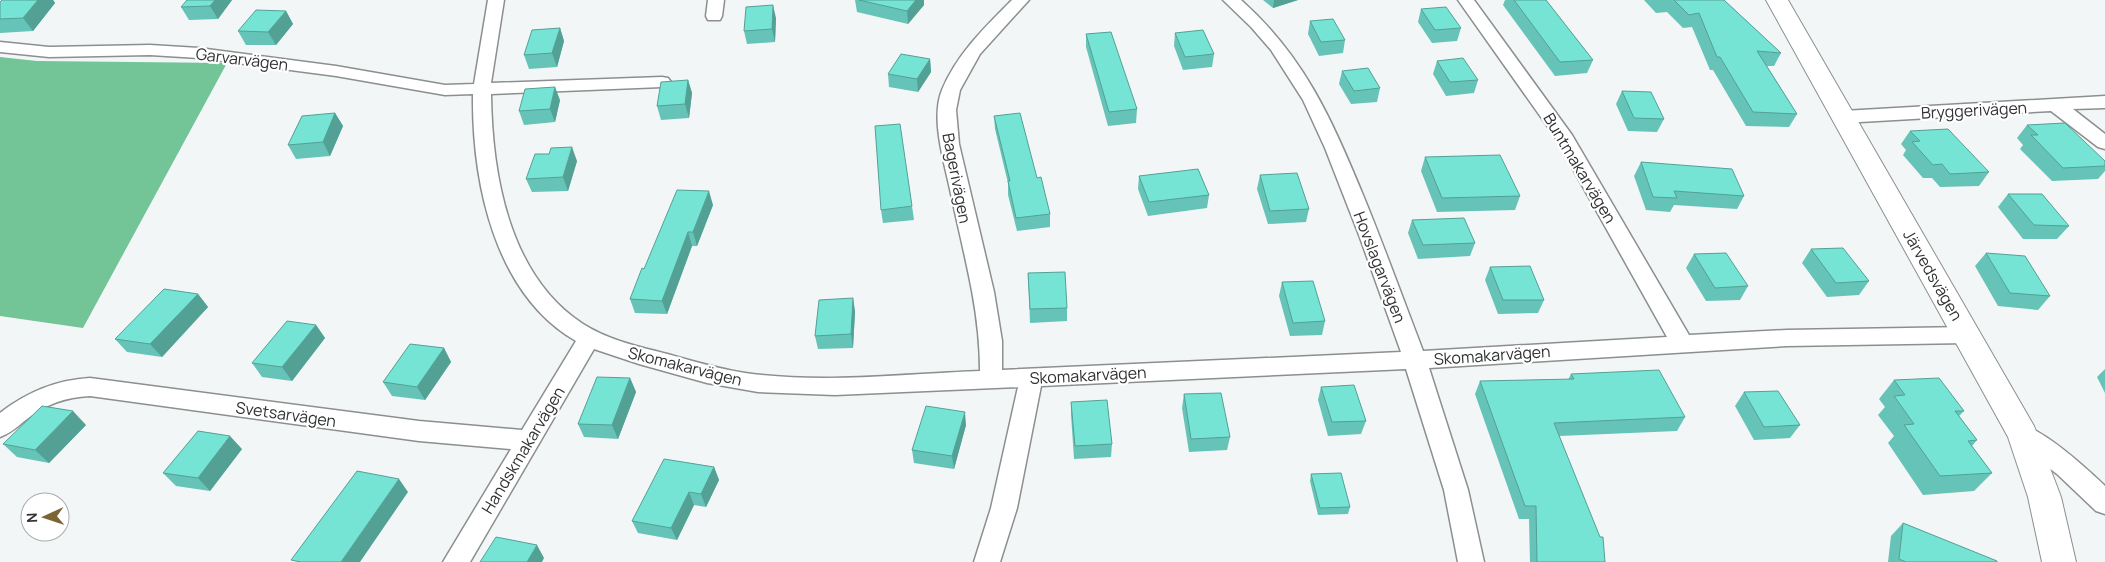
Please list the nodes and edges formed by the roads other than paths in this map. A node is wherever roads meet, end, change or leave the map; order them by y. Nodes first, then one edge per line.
1 (496, 0) edge
2 (1021, 0) edge
3 (1230, 0) edge
4 (1466, 0) edge
5 (1778, 0) edge
6 (0, 48) edge
7 (662, 82) edge
8 (482, 89) junction
9 (2105, 102) edge
10 (2057, 106) junction
11 (1843, 117) junction
12 (2105, 143) edge
13 (1967, 335) junction
14 (590, 337) junction
15 (1682, 343) junction
16 (1415, 360) junction
17 (1031, 378) junction
18 (991, 379) junction
19 (0, 427) edge
20 (2023, 435) junction
21 (530, 440) junction
22 (2105, 503) edge
23 (456, 562) edge
24 (987, 562) edge
25 (1471, 562) edge
26 (2059, 562) edge

1 - 8 street, Skomakarvägen
2 - 18 street, Bagerivägen
3 - 16 street, Hovslagarvägen
4 - 15 street, Buntmakarvägen
5 - 11 street, Järvedsvägen
6 - 8 street, Garvarvägen
7 - 8 street, Garvarvägen
8 - 14 street, Skomakarvägen
9 - 10 street, Bryggerivägen
10 - 11 street, Bryggerivägen
10 - 12 street
11 - 13 street, Järvedsvägen
13 - 15 street, Skomakarvägen
13 - 20 street, Järvedsvägen
14 - 18 street, Skomakarvägen
14 - 21 street, Handskmakarvägen
15 - 16 street, Skomakarvägen
16 - 17 street, Skomakarvägen
16 - 25 street, Hovslagarvägen
17 - 18 street, Skomakarvägen
17 - 24 street
19 - 21 street, Svetsarvägen
20 - 22 street
20 - 26 street, Järvedsvägen
21 - 23 street, Handskmakarvägen

